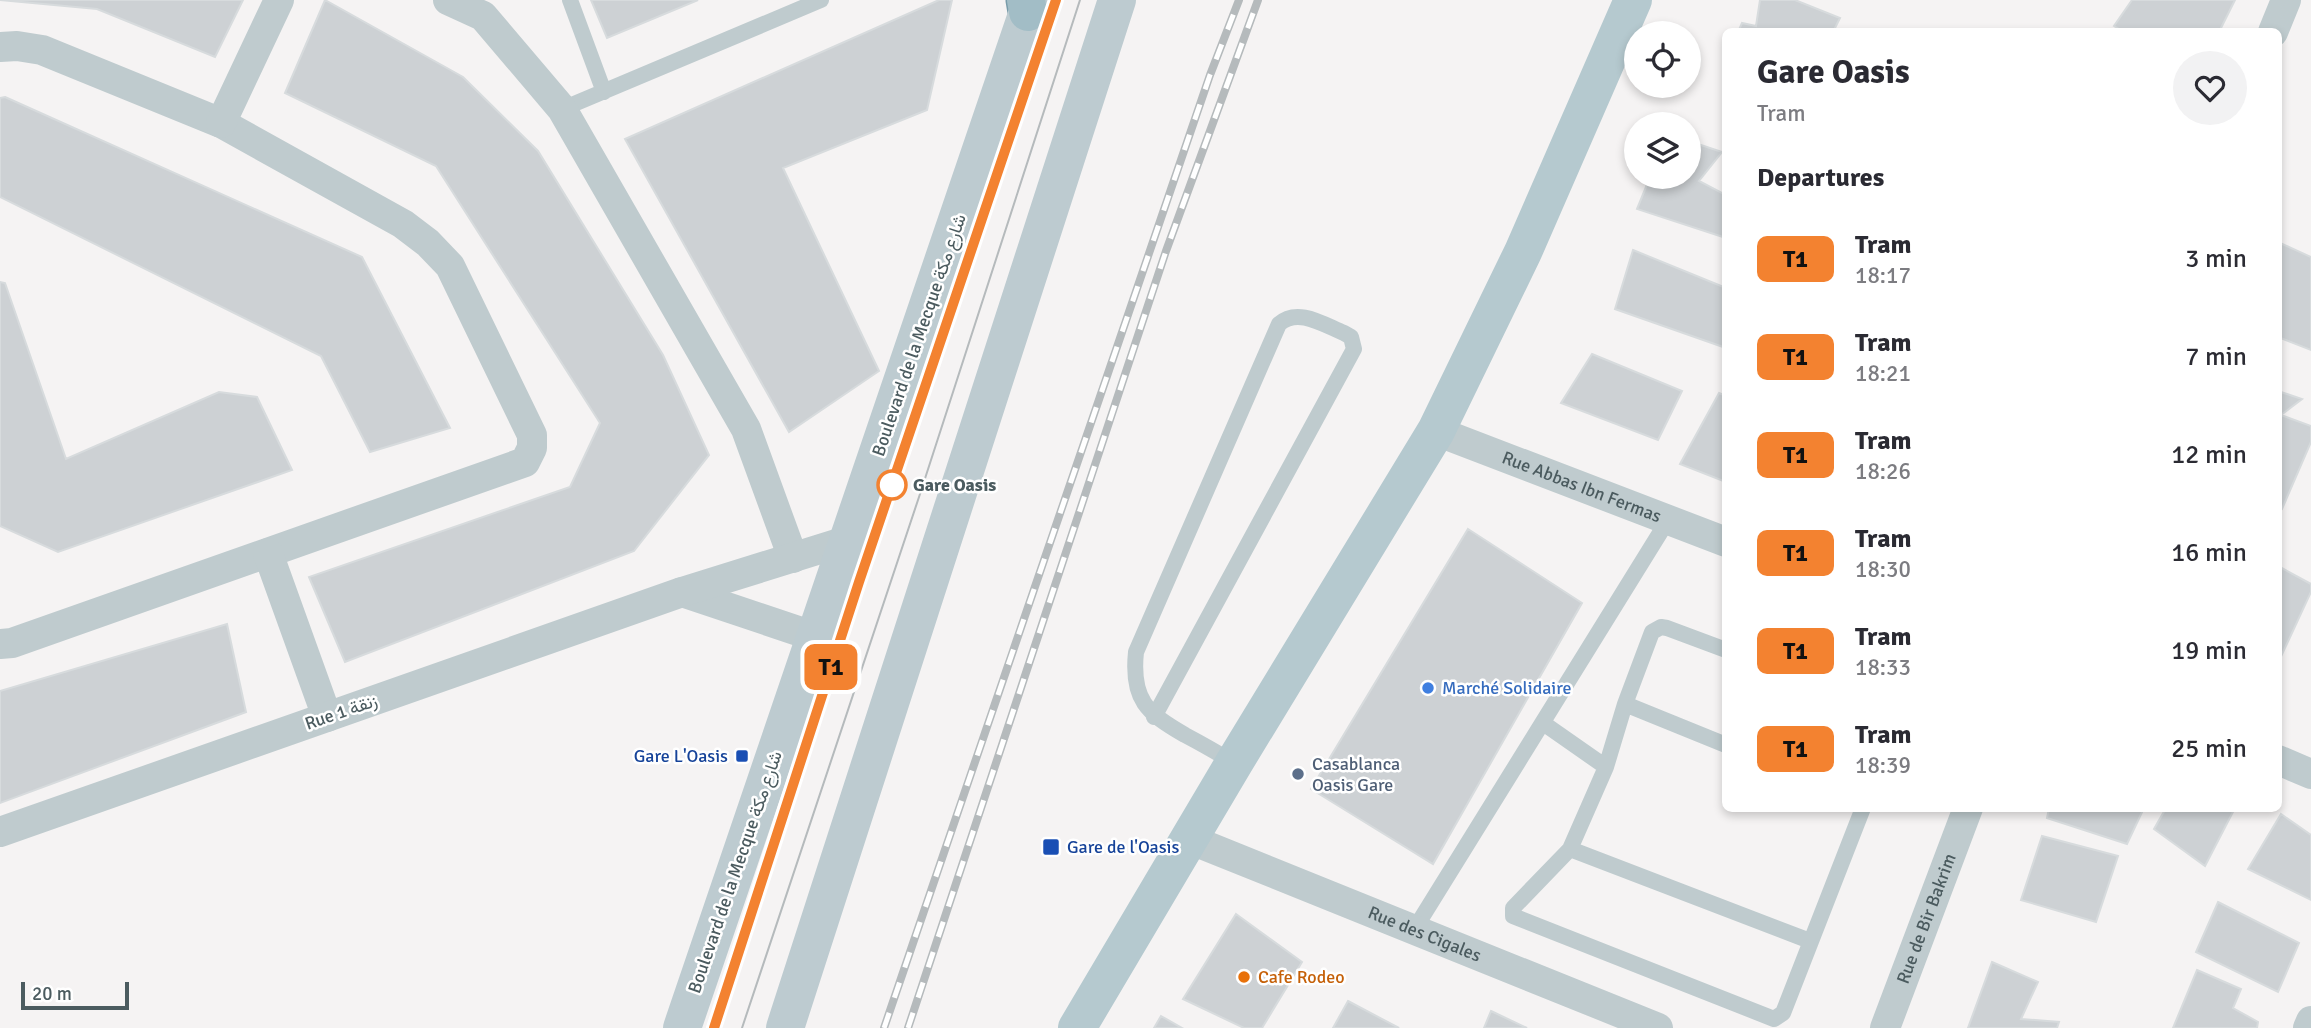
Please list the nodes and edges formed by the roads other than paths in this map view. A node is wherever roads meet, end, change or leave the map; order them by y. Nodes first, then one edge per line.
1 (279, 0) edge
2 (448, 0) edge
3 (570, 0) edge
4 (821, 0) edge
5 (1117, 0) edge
6 (1633, 0) edge
7 (2286, 0) edge
8 (1029, 4) edge
9 (2275, 28) edge
10 (0, 47) edge
11 (604, 92) junction
12 (562, 109) junction
13 (221, 123) junction
14 (1436, 431) junction
15 (1668, 520) junction
16 (849, 540) junction
17 (1722, 540) edge
18 (268, 553) junction
19 (793, 558) junction
20 (682, 592) junction
21 (816, 637) junction
22 (0, 644) edge
23 (1722, 649) edge
24 (1625, 704) junction
25 (327, 717) junction
26 (1154, 717) junction
27 (1543, 723) junction
28 (1722, 743) edge
29 (2282, 762) edge
30 (1234, 763) junction
31 (1606, 767) junction
32 (2311, 774) edge
33 (1861, 812) edge
34 (1967, 812) edge
35 (0, 832) edge
36 (1189, 839) junction
37 (1570, 849) junction
38 (1414, 930) junction
39 (1810, 941) junction
40 (2311, 1021) edge
41 (682, 1028) edge
42 (785, 1028) edge
43 (1077, 1028) edge
44 (1658, 1028) edge
45 (1885, 1028) edge
46 (2308, 1028) edge

1 - 13 street
2 - 12 street
3 - 11 lane
4 - 11 lane
5 - 42 main road
6 - 14 main road
7 - 9 street
8 - 16 main road, Boulevard de la Mecque شارع مكة
10 - 13 street
11 - 12 lane
12 - 19 street
13 - 18 street
14 - 15 street, Rue Abbas Ibn Fermas
14 - 30 main road
15 - 17 street, Rue Abbas Ibn Fermas
15 - 27 lane
16 - 19 street, Rue 1 زنقة
16 - 21 main road, Boulevard de la Mecque شارع مكة
18 - 22 street
18 - 25 street
19 - 20 street, Rue 1 زنقة
20 - 21 street
20 - 25 street, Rue 1 زنقة
21 - 41 main road, Boulevard de la Mecque شارع مكة
23 - 24 lane
24 - 28 lane
24 - 31 lane
25 - 35 street, Rue 1 زنقة
26 - 26 lane
26 - 30 lane
27 - 31 lane
27 - 38 lane
29 - 32 street
30 - 36 main road
31 - 37 lane
33 - 39 lane
34 - 45 street, Rue de Bir Bakrim
36 - 38 street, Rue des Cigales
36 - 43 main road
37 - 39 lane
37 - 39 lane
38 - 44 street, Rue des Cigales
40 - 46 street

